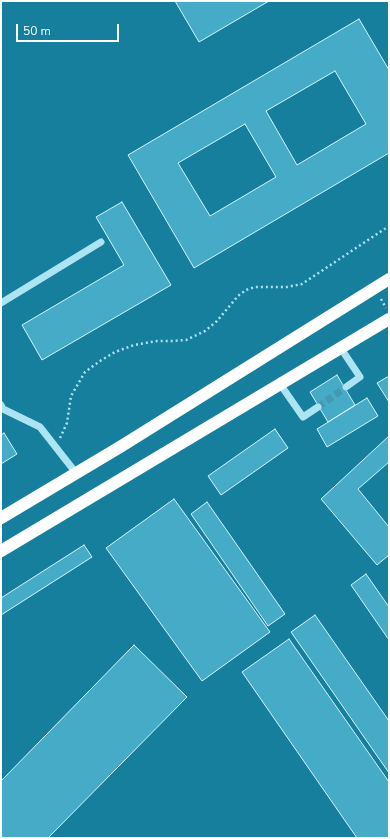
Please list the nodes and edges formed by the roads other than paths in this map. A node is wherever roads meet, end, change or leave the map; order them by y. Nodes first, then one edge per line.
1 (101, 242) dead end
2 (389, 279) edge
3 (1, 303) edge
4 (389, 319) edge
5 (340, 347) junction
6 (280, 384) junction
7 (346, 387) tunnel mouth
8 (1, 405) edge
9 (318, 407) tunnel mouth
10 (76, 473) junction
11 (1, 518) edge
12 (1, 551) edge

1 - 3 street
2 - 10 highway
4 - 5 highway
5 - 6 highway
5 - 7 street
6 - 9 street
6 - 12 highway
8 - 10 street
10 - 11 highway

